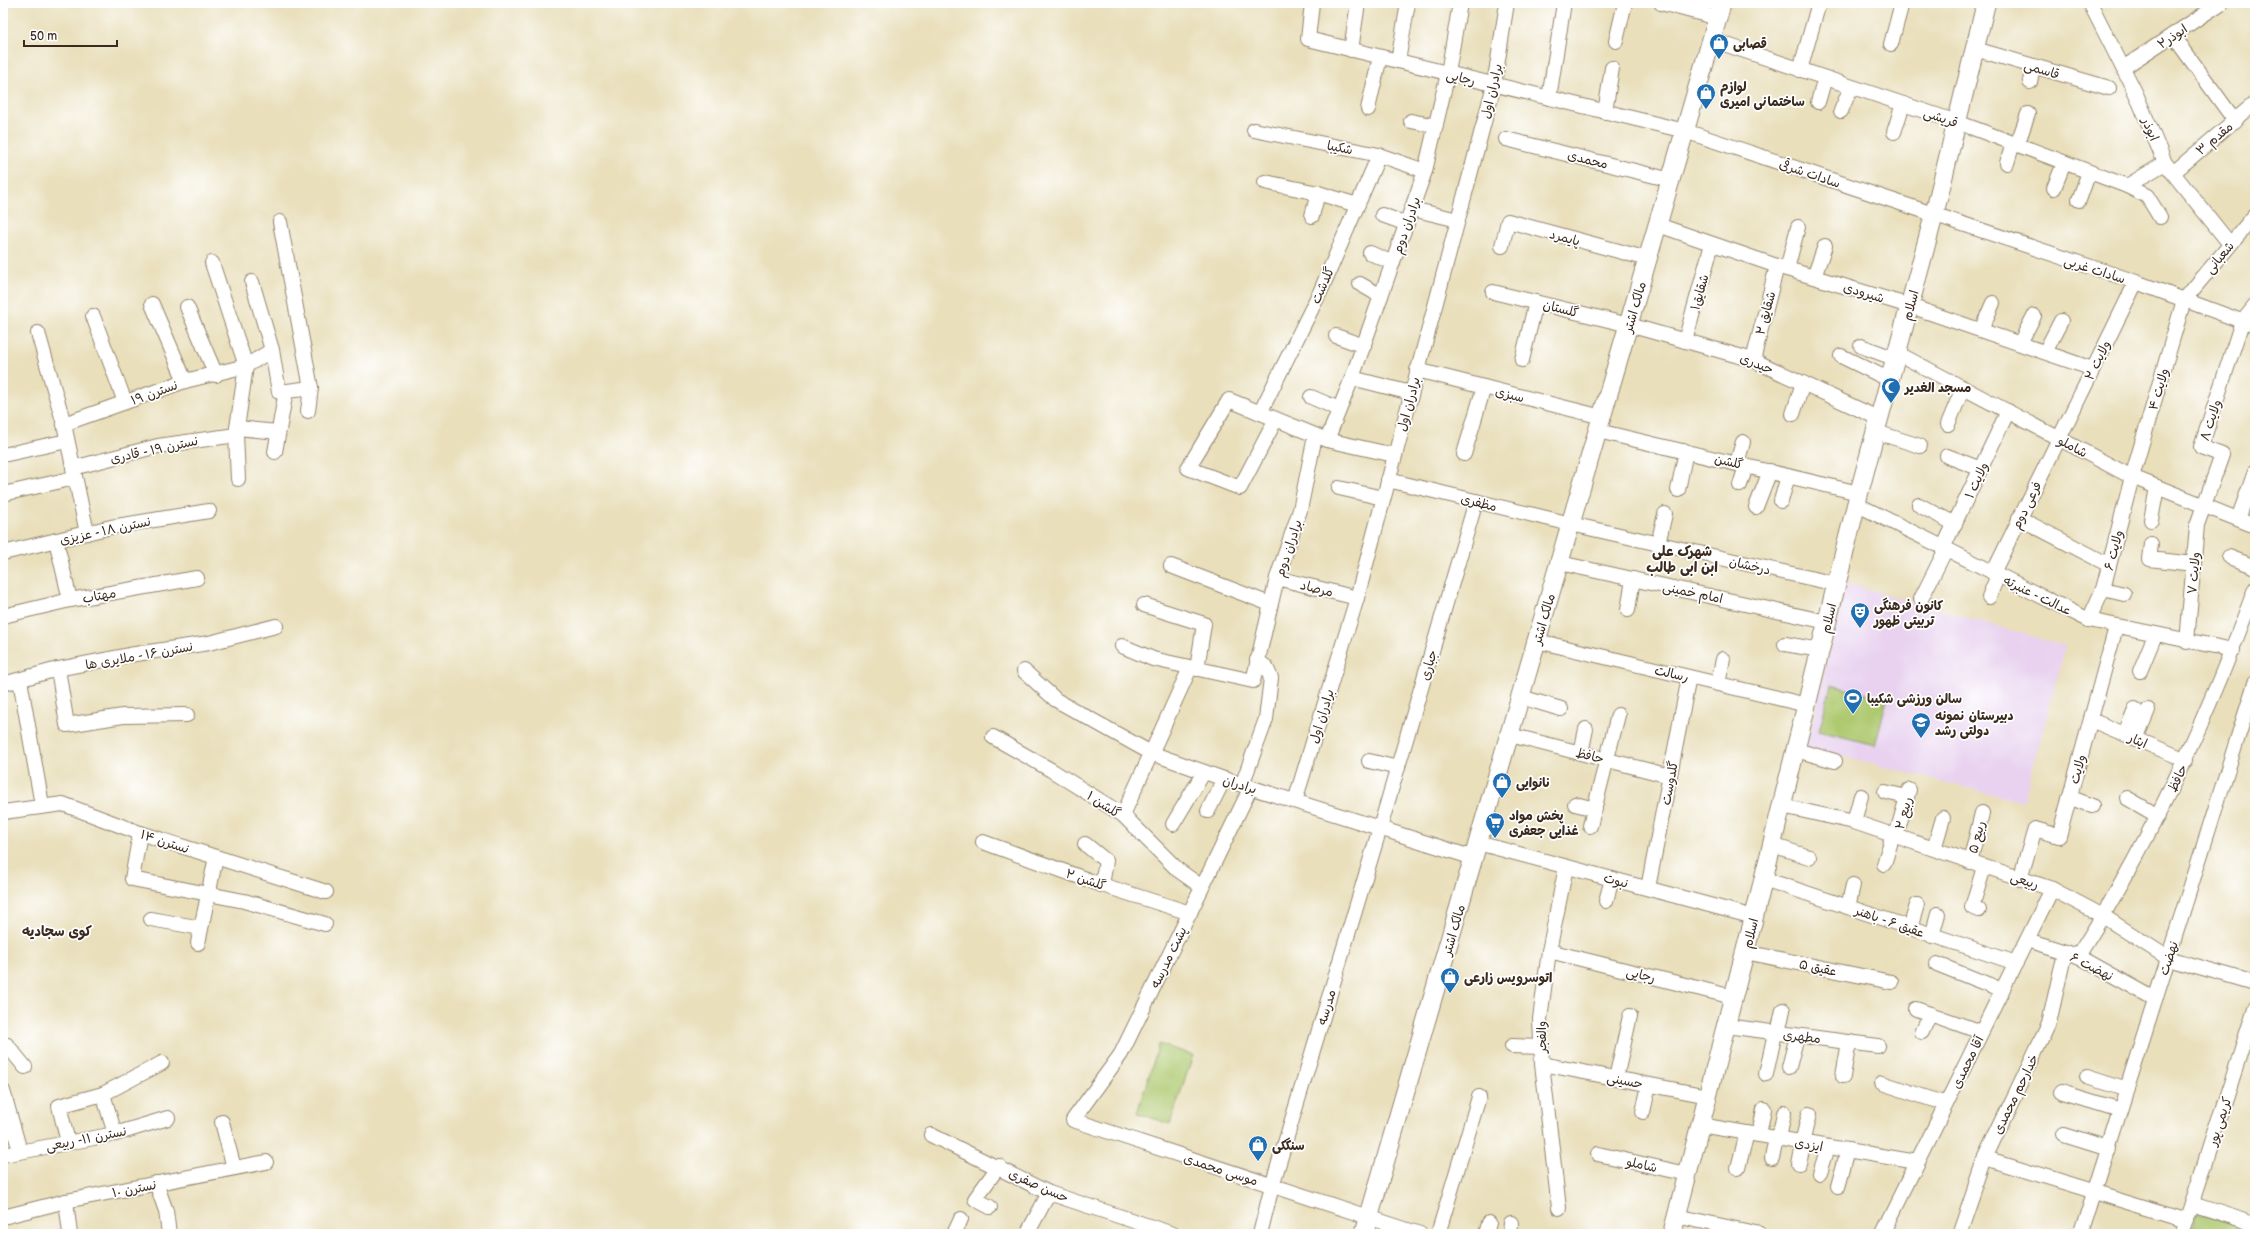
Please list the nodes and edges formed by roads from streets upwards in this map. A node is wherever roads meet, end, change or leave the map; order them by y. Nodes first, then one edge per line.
1 (1312, 3) edge
2 (1358, 3) edge
3 (1408, 3) edge
4 (1460, 3) edge
5 (1507, 3) edge
6 (1564, 3) edge
7 (1625, 3) edge
8 (1661, 3) edge
9 (1819, 3) edge
10 (1902, 3) edge
11 (1986, 3) edge
12 (2090, 3) edge
13 (2221, 3) edge
14 (1720, 10) edge
15 (2173, 35) junction
16 (1712, 40) junction
17 (1616, 41) dead end
18 (1891, 44) dead end
19 (1975, 48) junction
20 (1352, 50) junction
21 (1380, 56) junction
22 (1398, 61) junction
23 (2034, 66) junction
24 (1612, 68) dead end
25 (2123, 68) junction
26 (1800, 70) junction
27 (1448, 73) junction
28 (1825, 78) junction
29 (2030, 82) dead end
30 (1494, 85) junction
31 (1851, 87) junction
32 (2109, 88) dead end
33 (1549, 98) junction
34 (1818, 102) dead end
35 (2255, 103) edge
36 (1903, 104) junction
37 (1368, 109) dead end
38 (1841, 111) dead end
39 (1606, 112) junction
40 (2028, 114) dead end
41 (1411, 120) dead end
42 (2235, 120) junction
43 (1957, 122) junction
44 (1436, 126) junction
45 (1254, 130) dead end
46 (1685, 131) junction
47 (1894, 132) dead end
48 (1506, 139) dead end
49 (2015, 144) junction
50 (1379, 155) junction
51 (2007, 163) dead end
52 (2064, 163) junction
53 (2169, 168) junction
54 (1425, 171) junction
55 (2089, 172) junction
56 (1671, 180) junction
57 (1265, 182) dead end
58 (2127, 186) junction
59 (2054, 188) dead end
60 (1318, 193) junction
61 (2078, 200) dead end
62 (1357, 205) junction
63 (1412, 209) junction
64 (1382, 215) dead end
65 (1934, 215) junction
66 (2255, 215) edge
67 (1312, 216) dead end
68 (2160, 217) dead end
69 (1458, 220) junction
70 (280, 222) dead end
71 (1407, 224) junction
72 (1658, 225) junction
73 (1798, 227) dead end
74 (1712, 244) junction
75 (2230, 244) junction
76 (1502, 246) dead end
77 (1825, 246) dead end
78 (1370, 253) dead end
79 (1648, 259) junction
80 (212, 263) dead end
81 (1393, 263) junction
82 (1782, 267) junction
83 (1814, 277) junction
84 (252, 282) dead end
85 (2136, 282) junction
86 (1360, 284) dead end
87 (1493, 292) dead end
88 (1382, 296) junction
89 (2184, 300) junction
90 (1536, 302) junction
91 (1993, 303) dead end
92 (152, 304) dead end
93 (1910, 306) junction
94 (2255, 306) edge
95 (187, 307) dead end
96 (93, 316) dead end
97 (2034, 316) dead end
98 (2061, 321) dead end
99 (2249, 324) edge
100 (1629, 325) junction
101 (1981, 330) junction
102 (38, 333) dead end
103 (1336, 336) dead end
104 (1685, 341) junction
105 (2020, 343) junction
106 (1364, 346) junction
107 (1861, 346) dead end
108 (272, 350) junction
109 (2045, 352) junction
110 (1841, 356) dead end
111 (1897, 356) junction
112 (1522, 360) dead end
113 (1753, 360) junction
114 (246, 366) junction
115 (2093, 369) junction
116 (1417, 370) junction
117 (276, 371) junction
118 (216, 375) junction
119 (1352, 378) junction
120 (1890, 380) junction
121 (185, 381) junction
122 (1803, 384) junction
123 (1484, 387) junction
124 (311, 388) junction
125 (1963, 388) junction
126 (286, 391) junction
127 (1411, 393) junction
128 (1311, 397) dead end
129 (125, 402) junction
130 (1339, 410) junction
131 (308, 411) dead end
132 (2008, 411) junction
133 (1260, 413) junction
134 (1793, 414) dead end
135 (1276, 419) junction
136 (64, 424) junction
137 (1600, 424) junction
138 (1948, 424) dead end
139 (1878, 425) junction
140 (237, 431) junction
141 (278, 432) junction
142 (1321, 438) junction
143 (2058, 438) junction
144 (67, 441) junction
145 (1743, 442) dead end
146 (1920, 446) dead end
147 (1686, 451) junction
148 (275, 452) dead end
149 (1464, 454) dead end
150 (3, 455) edge
151 (1394, 455) junction
152 (1947, 456) dead end
153 (1742, 464) junction
154 (1980, 469) junction
155 (1770, 471) junction
156 (2255, 472) edge
157 (74, 473) junction
158 (1788, 476) junction
159 (2132, 477) junction
160 (238, 479) dead end
161 (1388, 480) junction
162 (1740, 484) dead end
163 (2157, 487) junction
164 (1339, 488) dead end
165 (1678, 490) dead end
166 (3, 494) edge
167 (1383, 498) junction
168 (1858, 498) junction
169 (1476, 501) junction
170 (1781, 501) dead end
171 (1919, 505) dead end
172 (2203, 505) junction
173 (1756, 507) dead end
174 (209, 510) dead end
175 (1665, 514) dead end
176 (2019, 518) junction
177 (2238, 519) junction
178 (2151, 520) dead end
179 (1571, 524) junction
180 (1955, 524) junction
181 (2255, 526) edge
182 (87, 533) junction
183 (56, 540) junction
184 (1658, 544) junction
185 (2151, 544) dead end
186 (1945, 549) junction
187 (3, 553) edge
188 (2229, 556) dead end
189 (1560, 563) junction
190 (2194, 564) junction
191 (2109, 565) junction
192 (1171, 566) dead end
193 (2255, 567) edge
194 (1995, 574) junction
195 (197, 578) dead end
196 (1278, 578) junction
197 (1633, 579) junction
198 (1836, 584) junction
199 (2103, 589) junction
200 (2255, 589) edge
201 (2124, 594) dead end
202 (1989, 597) dead end
203 (1357, 598) junction
204 (1921, 599) dead end
205 (70, 600) junction
206 (1270, 604) junction
207 (1144, 605) dead end
208 (1628, 610) dead end
209 (3, 616) edge
210 (2088, 620) junction
211 (1827, 622) junction
212 (276, 626) dead end
213 (2116, 627) junction
214 (2154, 635) junction
215 (1537, 641) junction
216 (2187, 642) junction
217 (1785, 644) dead end
218 (1122, 646) dead end
219 (1820, 650) junction
220 (2232, 650) junction
221 (1723, 659) dead end
222 (1257, 660) junction
223 (58, 669) junction
224 (1193, 669) junction
225 (1024, 671) dead end
226 (2140, 671) dead end
227 (1689, 678) junction
228 (20, 680) junction
229 (2255, 683) edge
230 (3, 684) edge
231 (1718, 684) junction
232 (1521, 697) junction
233 (1806, 705) junction
234 (1561, 709) dead end
235 (2142, 709) dead end
236 (187, 715) dead end
237 (1618, 715) dead end
238 (2091, 720) junction
239 (1586, 729) dead end
240 (1510, 734) junction
241 (993, 737) dead end
242 (2130, 737) junction
243 (1796, 750) junction
244 (1151, 753) junction
245 (1581, 753) junction
246 (1607, 759) junction
247 (2186, 760) junction
248 (1369, 761) dead end
249 (1836, 761) dead end
250 (1398, 768) junction
251 (1204, 772) junction
252 (1670, 776) junction
253 (1224, 779) junction
254 (1246, 786) junction
255 (1885, 792) dead end
256 (1861, 796) dead end
257 (2069, 797) junction
258 (2126, 798) dead end
259 (1296, 801) junction
260 (1575, 804) dead end
261 (42, 806) junction
262 (1782, 806) junction
263 (2092, 806) dead end
264 (1595, 810) junction
265 (1208, 811) dead end
266 (3, 812) edge
267 (1982, 813) dead end
268 (1123, 815) junction
269 (2158, 816) junction
270 (1943, 818) dead end
271 (1854, 822) junction
272 (1173, 824) dead end
273 (1590, 826) dead end
274 (1380, 828) junction
275 (140, 833) junction
276 (1894, 836) junction
277 (983, 842) dead end
278 (1085, 844) dead end
279 (1772, 845) junction
280 (1934, 849) junction
281 (1476, 851) junction
282 (1809, 857) dead end
283 (216, 858) junction
284 (1970, 862) junction
285 (1884, 864) dead end
286 (1566, 867) junction
287 (1984, 867) junction
288 (1612, 879) junction
289 (1764, 879) junction
290 (2020, 879) junction
291 (1102, 885) junction
292 (1853, 885) dead end
293 (1202, 887) junction
294 (1648, 888) junction
295 (2052, 889) junction
296 (326, 892) dead end
297 (208, 894) junction
298 (1606, 901) dead end
299 (1917, 905) dead end
300 (1848, 907) junction
301 (1979, 910) dead end
302 (1190, 912) junction
303 (1938, 914) dead end
304 (2103, 916) junction
305 (1754, 917) junction
306 (151, 919) dead end
307 (325, 924) dead end
308 (201, 928) junction
309 (1910, 928) junction
310 (1932, 936) junction
311 (2027, 940) junction
312 (198, 943) dead end
313 (1549, 951) junction
314 (1745, 952) junction
315 (2071, 954) junction
316 (2168, 958) junction
317 (2016, 963) junction
318 (1937, 964) dead end
319 (1891, 982) dead end
320 (2255, 983) edge
321 (2002, 990) junction
322 (1733, 997) junction
323 (2155, 999) junction
324 (2255, 1008) edge
325 (1916, 1009) dead end
326 (1782, 1010) dead end
327 (1930, 1014) junction
328 (1630, 1016) dead end
329 (1726, 1026) junction
330 (1922, 1032) dead end
331 (1981, 1032) junction
332 (1776, 1033) junction
333 (1797, 1036) junction
334 (1849, 1042) junction
335 (1512, 1046) dead end
336 (1878, 1046) dead end
337 (3, 1047) edge
338 (1541, 1047) junction
339 (162, 1063) dead end
340 (1542, 1064) junction
341 (25, 1067) dead end
342 (1789, 1067) dead end
343 (1766, 1074) dead end
344 (1843, 1076) dead end
345 (2087, 1076) dead end
346 (1616, 1078) junction
347 (1882, 1083) dead end
348 (1649, 1085) junction
349 (2127, 1089) junction
350 (3, 1091) edge
351 (2061, 1092) dead end
352 (103, 1094) junction
353 (1708, 1096) junction
354 (1479, 1097) dead end
355 (1946, 1104) junction
356 (1764, 1109) dead end
357 (2120, 1110) junction
358 (1643, 1112) dead end
359 (1784, 1112) dead end
360 (1809, 1114) dead end
361 (168, 1118) dead end
362 (1073, 1120) joint
363 (222, 1122) dead end
364 (1700, 1125) junction
365 (116, 1134) junction
366 (1753, 1134) junction
367 (2064, 1134) dead end
368 (931, 1135) dead end
369 (1777, 1138) junction
370 (68, 1142) junction
371 (1803, 1143) junction
372 (1828, 1147) junction
373 (2109, 1148) junction
374 (1848, 1150) junction
375 (20, 1151) junction
376 (1598, 1154) dead end
377 (3, 1155) edge
378 (1772, 1158) dead end
379 (1985, 1158) junction
380 (266, 1162) dead end
381 (1917, 1162) junction
382 (1799, 1163) dead end
383 (998, 1166) junction
384 (234, 1168) junction
385 (1738, 1168) dead end
386 (1687, 1174) junction
387 (1820, 1174) dead end
388 (156, 1184) junction
389 (1272, 1186) junction
390 (1838, 1186) dead end
391 (2095, 1191) junction
392 (1049, 1193) junction
393 (66, 1201) junction
394 (2192, 1204) junction
395 (990, 1207) dead end
396 (1559, 1208) dead end
397 (1676, 1216) junction
398 (3, 1217) edge
399 (962, 1220) dead end
400 (2187, 1220) junction
401 (2255, 1224) edge
402 (1367, 1226) edge
403 (70, 1234) edge
404 (169, 1234) edge
405 (954, 1234) edge
406 (1027, 1234) edge
407 (1173, 1234) edge
408 (1260, 1234) edge
409 (1420, 1234) edge
410 (1438, 1234) edge
411 (1672, 1234) edge
412 (1760, 1234) edge
413 (1882, 1234) edge
414 (1959, 1234) edge
415 (2082, 1234) edge
416 (2182, 1234) edge

1 - 20 street, رجایی
2 - 20 street
3 - 22 street
4 - 27 street, برادران دوم
5 - 30 street, برادران اول
6 - 33 street
7 - 17 street
8 - 14 street
9 - 26 street
10 - 18 street
11 - 19 street, اسلام
12 - 25 street, ابوذر
13 - 15 street, ابوذر۲
14 - 16 street, مالک اشتر
15 - 25 street, ابوذر۲
15 - 42 street
16 - 26 street, قریشی
16 - 46 street, مالک اشتر
19 - 23 street, قاسمی
19 - 43 street, اسلام
20 - 21 street, رجایی
21 - 22 street, رجایی
21 - 37 street
22 - 27 street, رجایی
23 - 29 street
23 - 32 street, قاسمی
24 - 39 street
25 - 53 street, ابوذر
26 - 28 street, قریشی
27 - 30 street, رجایی
27 - 44 street, برادران دوم
28 - 31 street, قریشی
28 - 34 street
30 - 33 street, رجایی
30 - 69 street, برادران اول
31 - 36 street, قریشی
31 - 38 street
33 - 39 street, رجایی
35 - 42 street, مقدم ۳
36 - 43 street, قریشی
36 - 47 street
39 - 46 street, رجایی
40 - 49 street
41 - 44 street
42 - 53 street, مقدم ۳
43 - 49 street, قریشی
43 - 65 street, اسلام
44 - 54 street, برادران دوم
45 - 50 street, شکیبا
46 - 56 street, مالک اشتر
46 - 65 street, سادات شرقی
48 - 56 street, محمدی
49 - 51 street
49 - 52 street, قریشی
50 - 54 street, شکیبا
50 - 62 street, گلدشت
52 - 55 street, قریشی
52 - 59 street
53 - 58 street
53 - 75 street, ابوذر
54 - 63 street, برادران دوم
55 - 58 street, قریشی
55 - 61 street
56 - 72 street, مالک اشتر
57 - 60 street
58 - 68 street, قریشی
60 - 62 street
60 - 67 street
62 - 133 street, گلدشت
63 - 69 street
63 - 71 street, برادران دوم
64 - 71 street
65 - 85 street, سادات غربی
65 - 93 street, اسلام
66 - 75 street, شعبانی
69 - 116 street, برادران اول
70 - 124 street
71 - 81 street, برادران دوم
72 - 74 street, شیرودی
72 - 79 street, مالک اشتر
73 - 82 street, شقایق ۲
74 - 82 street, شیرودی
74 - 104 street, شقایق۱
75 - 89 street, شعبانی
76 - 79 street, پایمرد
77 - 83 street
78 - 81 street
79 - 100 street, مالک اشتر
80 - 114 street
81 - 88 street, برادران دوم
82 - 83 street, شیرودی
82 - 113 street, شقایق ۲
83 - 93 street, شیرودی
84 - 108 street
85 - 89 street, سادات غربی
85 - 115 street, ولایت ۲
86 - 88 street
87 - 90 street, گلستان
88 - 106 street, برادران دوم
89 - 99 street, سادات غربی
89 - 159 street, ولایت ۴
90 - 100 street, گلستان
90 - 112 street
91 - 101 street
92 - 121 street
93 - 101 street, شیرودی
93 - 111 street, اسلام
94 - 99 street
95 - 118 street
96 - 129 street
97 - 105 street
98 - 109 street
99 - 172 street, ولایت ۸
100 - 104 street, حیدری
100 - 137 street, مالک اشتر
101 - 105 street, شیرودی
102 - 136 street
103 - 106 street
104 - 113 street, حیدری
105 - 109 street, شیرودی
106 - 119 street, برادران دوم
107 - 111 street, شاملو
108 - 114 street, نسترن ۱۹
108 - 117 street
109 - 115 street, شیرودی
110 - 120 street
111 - 120 street, اسلام
111 - 125 street, شاملو
113 - 122 street, حیدری
114 - 117 street, نسترن ۱۹
114 - 118 street, نسترن ۱۹
114 - 140 street
115 - 143 street, ولایت ۲
116 - 123 street, سبزی
116 - 127 street, برادران اول
117 - 126 street
118 - 121 street, نسترن ۱۹
119 - 127 street
119 - 130 street, برادران دوم
120 - 139 street, اسلام
121 - 129 street, نسترن ۱۹
122 - 134 street
122 - 139 street, حیدری
123 - 137 street, سبزی
123 - 149 street
124 - 126 street
124 - 131 street
125 - 132 street, شاملو
125 - 138 street
126 - 141 street
127 - 151 street, برادران اول
128 - 130 street
129 - 136 street, نسترن ۱۹
130 - 142 street, برادران دوم
132 - 143 street, شاملو
132 - 154 street, ولایت ۱
133 - 135 street
133 - 135 street
135 - 142 street
136 - 144 street
137 - 147 street, گلشن
137 - 179 street, مالک اشتر
139 - 146 street, حیدری
139 - 168 street, اسلام
140 - 141 street, نسترن ۱۹ - قادری
140 - 157 street, نسترن ۱۹ - قادری
140 - 160 street
141 - 148 street
142 - 151 street
142 - 196 street, برادران دوم
143 - 159 street, شاملو
143 - 176 street, فرعی دوم
144 - 150 street
144 - 157 street
145 - 153 street
147 - 153 street, گلشن
147 - 165 street
151 - 161 street, برادران اول
152 - 154 street
153 - 155 street, گلشن
153 - 162 street
154 - 180 street, ولایت ۱
155 - 158 street, گلشن
155 - 173 street
156 - 177 street
157 - 166 street, نسترن ۱۹ - قادری
157 - 182 street
158 - 168 street, گلشن
158 - 170 street
159 - 163 street, شاملو
159 - 191 street, ولایت ۶
161 - 167 street, برادران اول
161 - 169 street, مظفری
163 - 172 street, شاملو
163 - 178 street
164 - 167 street
167 - 203 street, برادران اول
168 - 186 street, عدالت - عنبرته
168 - 198 street, اسلام
169 - 179 street, مظفری
169 - 250 street, جباری
171 - 180 street
172 - 177 street, شاملو
172 - 190 street, ولایت ۷
174 - 182 street, نسترن ۱۸ - عزیزی
175 - 184 street
176 - 191 street
176 - 194 street, فرعی دوم
177 - 181 street, شاملو
179 - 184 street, درخشان
179 - 189 street, مالک اشتر
180 - 186 street, ولایت ۱
182 - 183 street, نسترن ۱۸ - عزیزی
183 - 187 street, نسترن ۱۸ - عزیزی
183 - 205 street
184 - 198 street, درخشان
185 - 190 street
186 - 194 street, عدالت - عنبرته
186 - 204 street, ولایت ۱
188 - 193 street
189 - 197 street, امام خمینی
189 - 215 street, مالک اشتر
190 - 216 street, ولایت ۷
191 - 199 street, ولایت ۶
192 - 206 street
194 - 202 street, فرعی دوم
194 - 210 street, عدالت - عنبرته
195 - 205 street, مهتاب
196 - 203 street, مرصاد
196 - 206 street, برادران دوم
197 - 208 street
197 - 211 street, امام خمینی
198 - 211 street, اسلام
199 - 201 street
199 - 210 street, ولایت ۶
200 - 220 street, حافظ
203 - 259 street, برادران اول
205 - 209 street, مهتاب
206 - 222 street, برادران دوم
207 - 224 street
210 - 213 street, عدالت - عنبرته
211 - 219 street, اسلام
212 - 223 street, نسترن ۱۶ - ملایری ها
213 - 214 street, عدالت - عنبرته
213 - 238 street, ولایت
214 - 216 street, عدالت - عنبرته
214 - 226 street
215 - 227 street, رسالت
215 - 232 street, مالک اشتر
216 - 220 street, عدالت - عنبرته
217 - 219 street
218 - 224 street
219 - 233 street, اسلام
220 - 247 street, حافظ
221 - 231 street
222 - 224 street, برادران دوم
222 - 254 street
223 - 228 street, نسترن ۱۶ - ملایری ها
223 - 236 street
224 - 244 street
225 - 244 street, برادران
227 - 231 street, رسالت
227 - 252 street, گلدوست
228 - 230 street, نسترن ۱۶ - ملایری ها
228 - 261 street
229 - 316 street, نهضت
231 - 233 street, رسالت
232 - 234 street
232 - 240 street, مالک اشتر
233 - 243 street, اسلام
235 - 242 street
237 - 246 street
238 - 242 street, ایثار
238 - 257 street, ولایت
239 - 245 street
240 - 245 street, حافظ
240 - 281 street, مالک اشتر
241 - 268 street, گلشن ۱
242 - 247 street, ایثار
243 - 249 street
243 - 262 street, اسلام
244 - 251 street, برادران
244 - 268 street
245 - 246 street, حافظ
246 - 252 street, حافظ
246 - 264 street
247 - 269 street, حافظ
248 - 250 street
250 - 274 street, جباری
251 - 253 street, برادران
251 - 272 street
252 - 294 street, گلدوست
253 - 254 street, برادران
253 - 265 street
254 - 259 street, برادران
254 - 293 street, پشت مدرسه
255 - 276 street, ربیع ۲
256 - 271 street
257 - 263 street
257 - 290 street, ولایت
258 - 269 street
259 - 274 street, برادران
260 - 264 street
261 - 266 street, نسترن ۱۴
261 - 275 street, نسترن ۱۴
262 - 271 street, ربیعی
262 - 279 street, اسلام
264 - 273 street
267 - 284 street, ربیع ۵
268 - 293 street, گلشن ۱
269 - 304 street, حافظ
270 - 280 street
271 - 276 street, ربیعی
274 - 281 street, برادران
274 - 389 street, مدرسه
275 - 283 street, نسترن ۱۴
275 - 297 street
276 - 280 street, ربیعی
276 - 285 street, ربیع ۲
277 - 291 street, گلشن ۲
278 - 291 street
279 - 282 street
279 - 289 street, اسلام
280 - 284 street, ربیعی
281 - 286 street, نبوت
281 - 402 street, مالک اشتر
283 - 296 street, نسترن ۱۴
283 - 297 street
284 - 287 street, ربیعی
286 - 288 street, نبوت
286 - 313 street, والفجر
287 - 290 street, ربیعی
287 - 301 street
288 - 294 street, نبوت
288 - 298 street
289 - 300 street, عقیق ۶ - باهنر
289 - 305 street, اسلام
290 - 295 street, ربیعی
291 - 302 street, گلشن ۲
292 - 300 street
293 - 302 street, پشت مدرسه
294 - 305 street, نبوت
295 - 304 street, ربیعی
295 - 311 street, آقا محمدی
297 - 307 street
297 - 308 street
299 - 309 street
300 - 309 street, عقیق ۶ - باهنر
302 - 362 street, پشت مدرسه
303 - 310 street
304 - 315 street, حافظ
304 - 316 street, ربیعی
305 - 314 street, اسلام
306 - 308 street
308 - 312 street
309 - 310 street, عقیق ۶ - باهنر
310 - 317 street, عقیق ۶ - باهنر
311 - 315 street, نهضت ۶
311 - 317 street, آقا محمدی
313 - 322 street, رجایی
313 - 338 street, والفجر
314 - 319 street, عقیق ۵
314 - 322 street, اسلام
315 - 323 street, نهضت ۶
315 - 379 street, خدارحم محمدی
316 - 320 street, ربیعی
316 - 323 street, نهضت
317 - 321 street, آقا محمدی
318 - 321 street
321 - 331 street, آقا محمدی
322 - 329 street, اسلام
323 - 349 street, نهضت
324 - 394 street, کریمی پور
325 - 327 street
326 - 332 street
327 - 330 street
327 - 331 street
328 - 346 street
329 - 332 street, مطهری
329 - 353 street, اسلام
331 - 355 street, آقا محمدی
332 - 333 street, مطهری
332 - 343 street
333 - 334 street, مطهری
333 - 342 street
334 - 336 street, مطهری
334 - 344 street
335 - 338 street
337 - 341 street
338 - 340 street, والفجر
339 - 352 street
340 - 346 street, حسینی
340 - 396 street, والفجر
345 - 349 street
346 - 348 street, حسینی
347 - 355 street
348 - 353 street, حسینی
348 - 358 street
349 - 357 street, نهضت
350 - 375 street
351 - 357 street
352 - 365 street
352 - 370 street
353 - 364 street, اسلام
354 - 410 street
355 - 381 street, آقا محمدی
356 - 366 street
357 - 373 street, نهضت
359 - 369 street
360 - 371 street
361 - 365 street, نسترن ۱۱- ربیعی
362 - 389 street, موسی محمدی
363 - 384 street
364 - 366 street, ایزدی
364 - 386 street, اسلام
365 - 370 street, نسترن ۱۱- ربیعی
366 - 369 street, ایزدی
366 - 385 street
367 - 373 street
368 - 383 street, حسن صفری
369 - 371 street, ایزدی
369 - 378 street
370 - 375 street, نسترن ۱۱- ربیعی
371 - 372 street, ایزدی
371 - 382 street
372 - 374 street, ایزدی
372 - 387 street
373 - 391 street, نهضت
374 - 381 street, ایزدی
374 - 390 street
375 - 377 street, نسترن ۱۱- ربیعی
376 - 386 street, شاملو
379 - 391 street
379 - 414 street, خدارحم محمدی
380 - 384 street, نسترن ۱۰
381 - 413 street, آقا محمدی
383 - 392 street, حسن صفری
383 - 395 street
384 - 388 street, نسترن ۱۰
386 - 397 street, اسلام
388 - 393 street, نسترن ۱۰
388 - 404 street
389 - 402 street, موسی محمدی
389 - 408 street, مدرسه
391 - 400 street
391 - 415 street, نهضت
392 - 406 street
392 - 407 street, حسن صفری
393 - 398 street, نسترن ۱۰
393 - 403 street
394 - 400 street, کریمی پور
394 - 401 street
397 - 411 street, اسلام
397 - 412 street
399 - 405 street
400 - 416 street, کریمی پور
402 - 409 street, موسی محمدی

